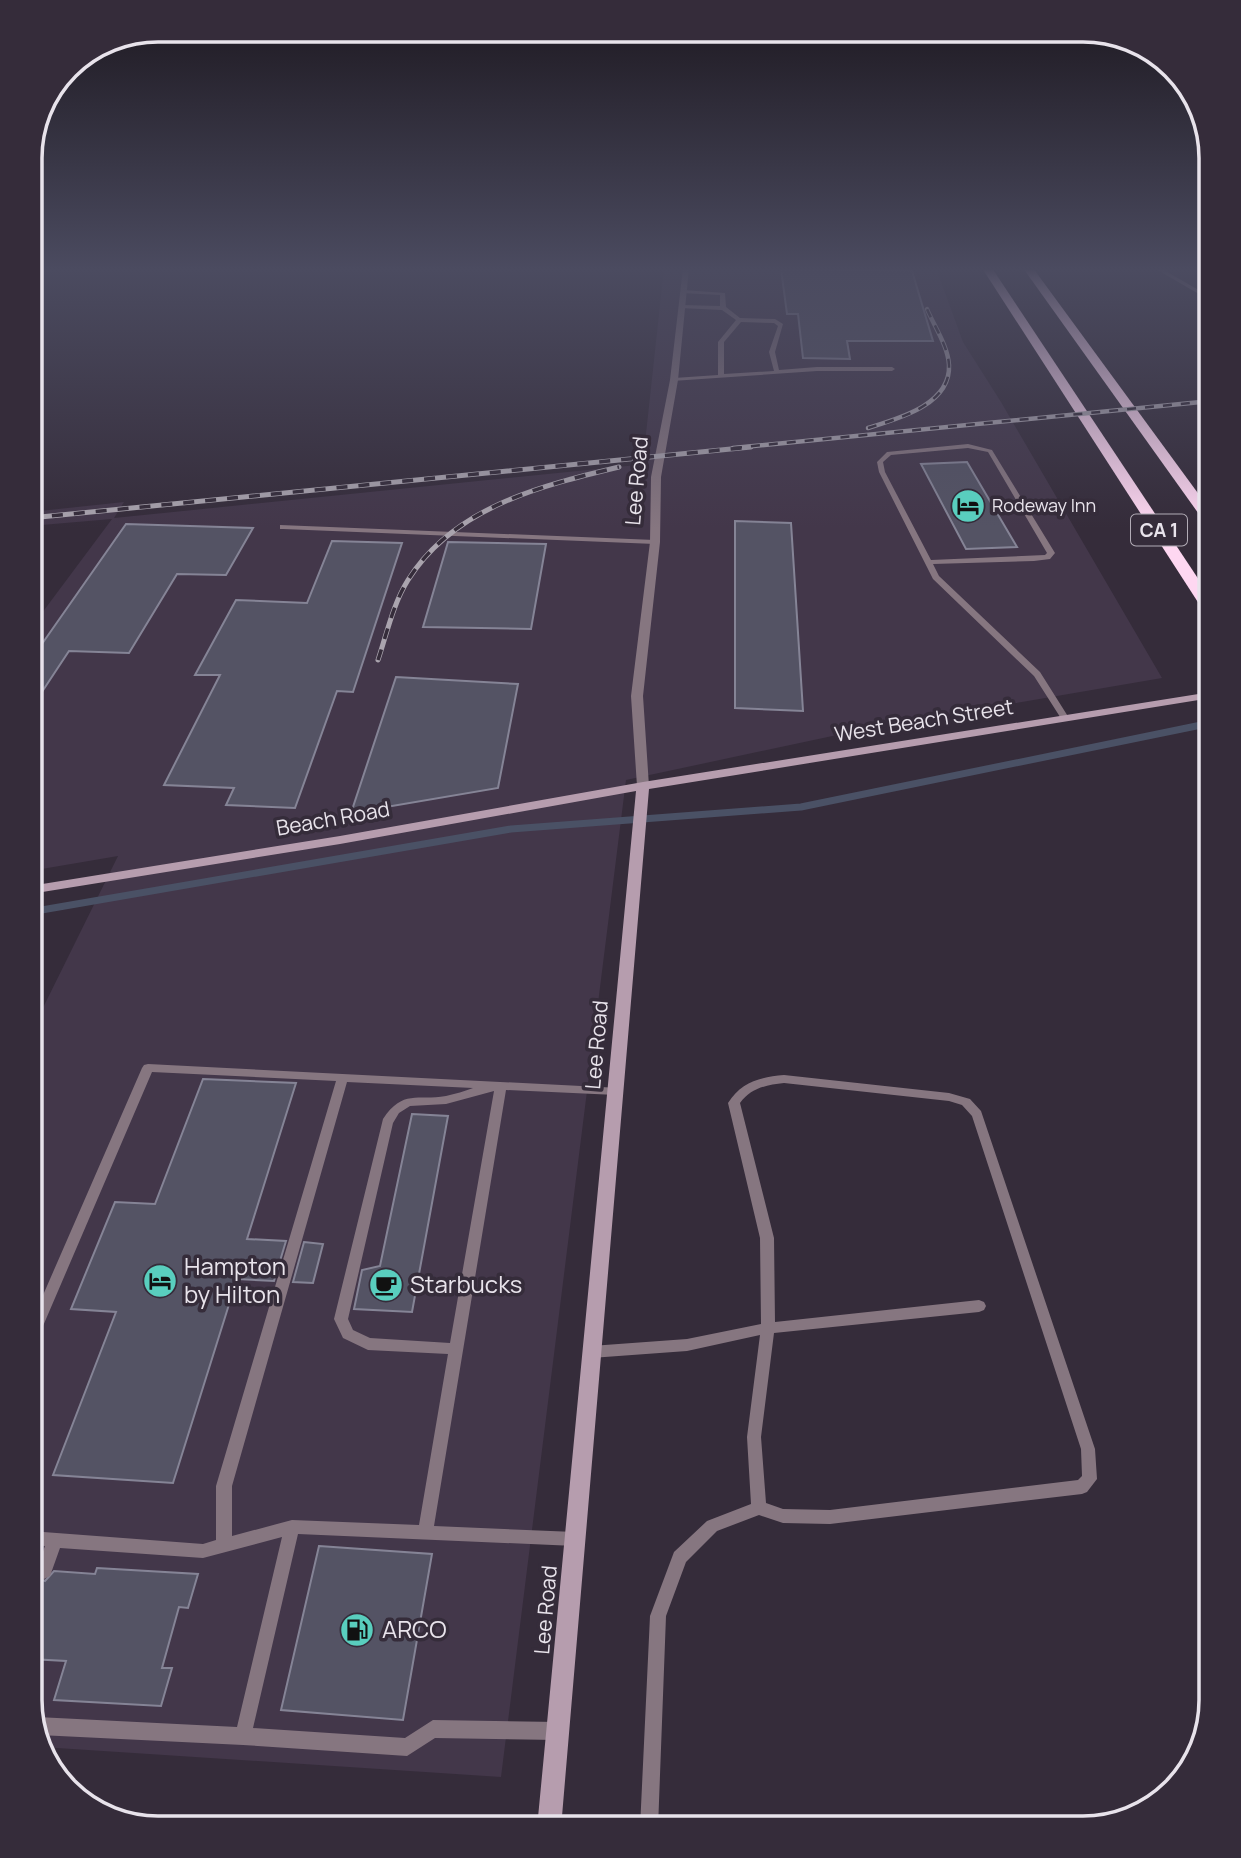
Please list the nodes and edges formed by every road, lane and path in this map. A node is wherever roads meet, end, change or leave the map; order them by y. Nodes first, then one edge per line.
1 (677, 355) edge
2 (721, 355) edge
3 (773, 355) edge
4 (1044, 355) edge
5 (1091, 355) edge
6 (892, 369) dead end
7 (777, 372) junction
8 (721, 377) junction
9 (674, 380) junction
10 (1199, 504) edge
11 (283, 527) dead end
12 (655, 541) junction
13 (928, 562) junction
14 (1199, 591) edge
15 (1199, 697) edge
16 (1065, 718) junction
17 (643, 786) junction
18 (42, 888) edge
19 (342, 1077) junction
20 (501, 1085) junction
21 (616, 1091) junction
22 (978, 1306) dead end
23 (42, 1312) edge
24 (768, 1328) junction
25 (456, 1349) junction
26 (591, 1352) junction
27 (759, 1508) junction
28 (292, 1527) junction
29 (425, 1533) junction
30 (42, 1539) edge
31 (575, 1539) junction
32 (55, 1540) junction
33 (224, 1545) junction
34 (44, 1571) dead end
35 (45, 1726) edge
36 (558, 1731) junction
37 (243, 1736) junction
38 (550, 1816) edge
39 (650, 1816) edge

1 - 9 street, Lee Road
2 - 8 lane
3 - 7 lane
4 - 14 highway, CA 1
5 - 10 highway, CA 1
6 - 7 lane
7 - 8 lane
8 - 9 lane
9 - 12 street, Lee Road
11 - 12 lane
12 - 17 street, Lee Road
13 - 13 lane
13 - 16 lane
15 - 16 main road, West Beach Street
16 - 17 main road, West Beach Street
17 - 18 main road, Beach Road
17 - 21 main road, Lee Road
19 - 20 lane
19 - 23 lane
19 - 33 lane
20 - 21 lane
20 - 25 lane
20 - 25 lane
21 - 26 main road, Lee Road
22 - 24 lane
24 - 26 lane
24 - 27 lane
24 - 27 lane
25 - 29 lane
26 - 31 main road, Lee Road
27 - 39 lane
28 - 29 lane
28 - 33 lane
28 - 37 lane
29 - 31 lane
30 - 32 lane
31 - 36 main road, Lee Road
32 - 33 lane
32 - 34 lane
35 - 37 lane
36 - 37 lane
36 - 38 main road, Lee Road

